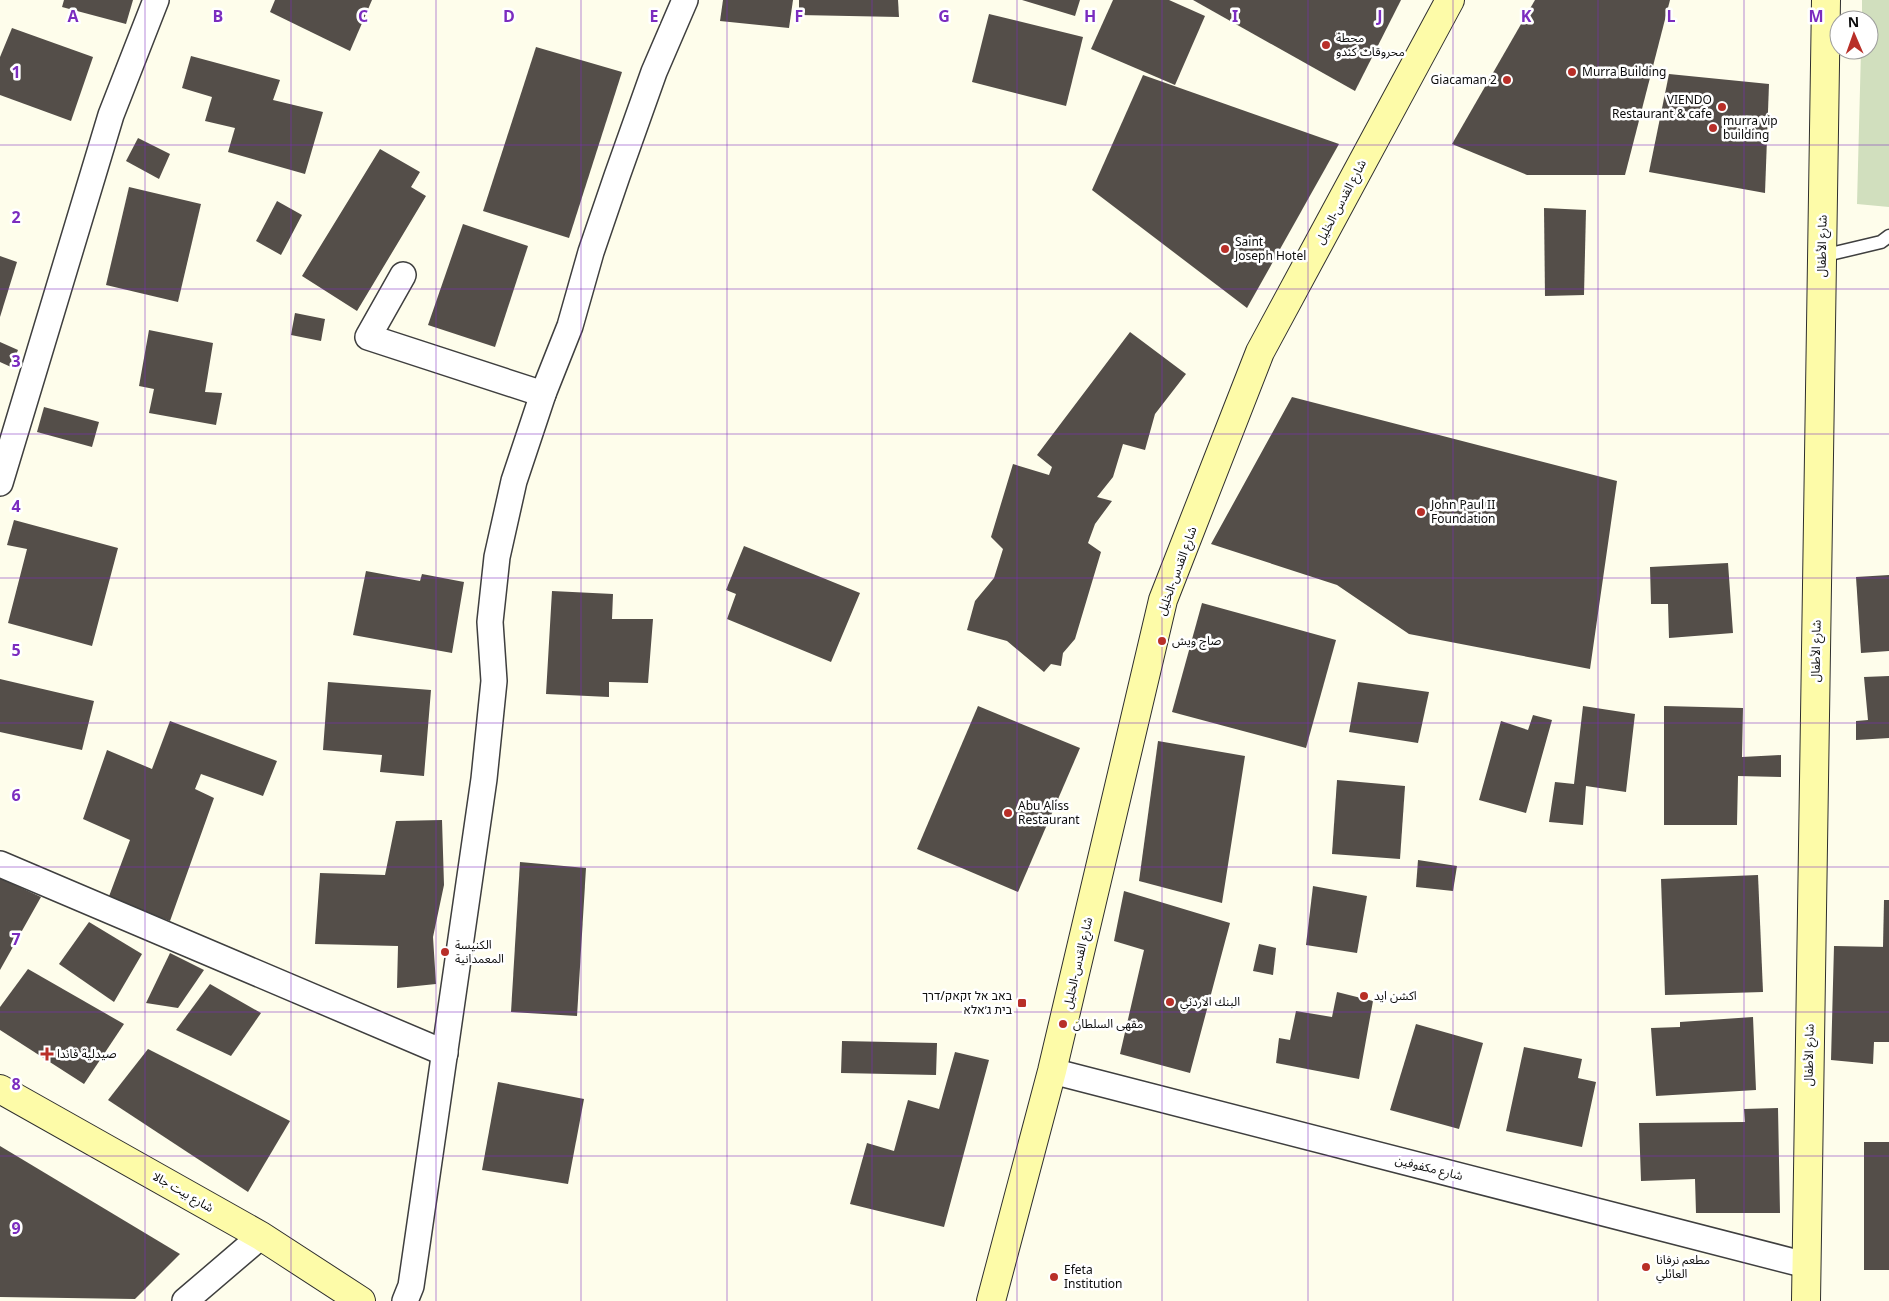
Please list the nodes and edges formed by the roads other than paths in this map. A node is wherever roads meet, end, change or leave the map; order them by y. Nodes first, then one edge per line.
1 (156, 0) edge
2 (685, 0) edge
3 (1450, 0) edge
4 (1826, 0) edge
5 (1889, 236) edge
6 (1822, 256) junction
7 (403, 275) dead end
8 (543, 394) junction
9 (0, 483) edge
10 (0, 864) edge
11 (445, 1053) junction
12 (1052, 1071) junction
13 (0, 1089) edge
14 (261, 1236) junction
15 (1806, 1265) junction
16 (185, 1301) edge
17 (361, 1301) edge
18 (405, 1301) edge
19 (992, 1301) edge
20 (1806, 1301) edge

1 - 9 street
2 - 8 street
3 - 12 street, شارع القدس-الخليل
4 - 6 street, شارع الأطفال
5 - 6 lane
6 - 15 street, شارع الأطفال
7 - 8 street
8 - 11 street
10 - 11 street
11 - 18 street
12 - 15 street, شارع مكفوفين
12 - 19 street, شارع القدس-الخليل
13 - 14 street, شارع بيت جالا
14 - 16 street
14 - 17 street, شارع بيت جالا
15 - 20 street, شارع الأطفال

